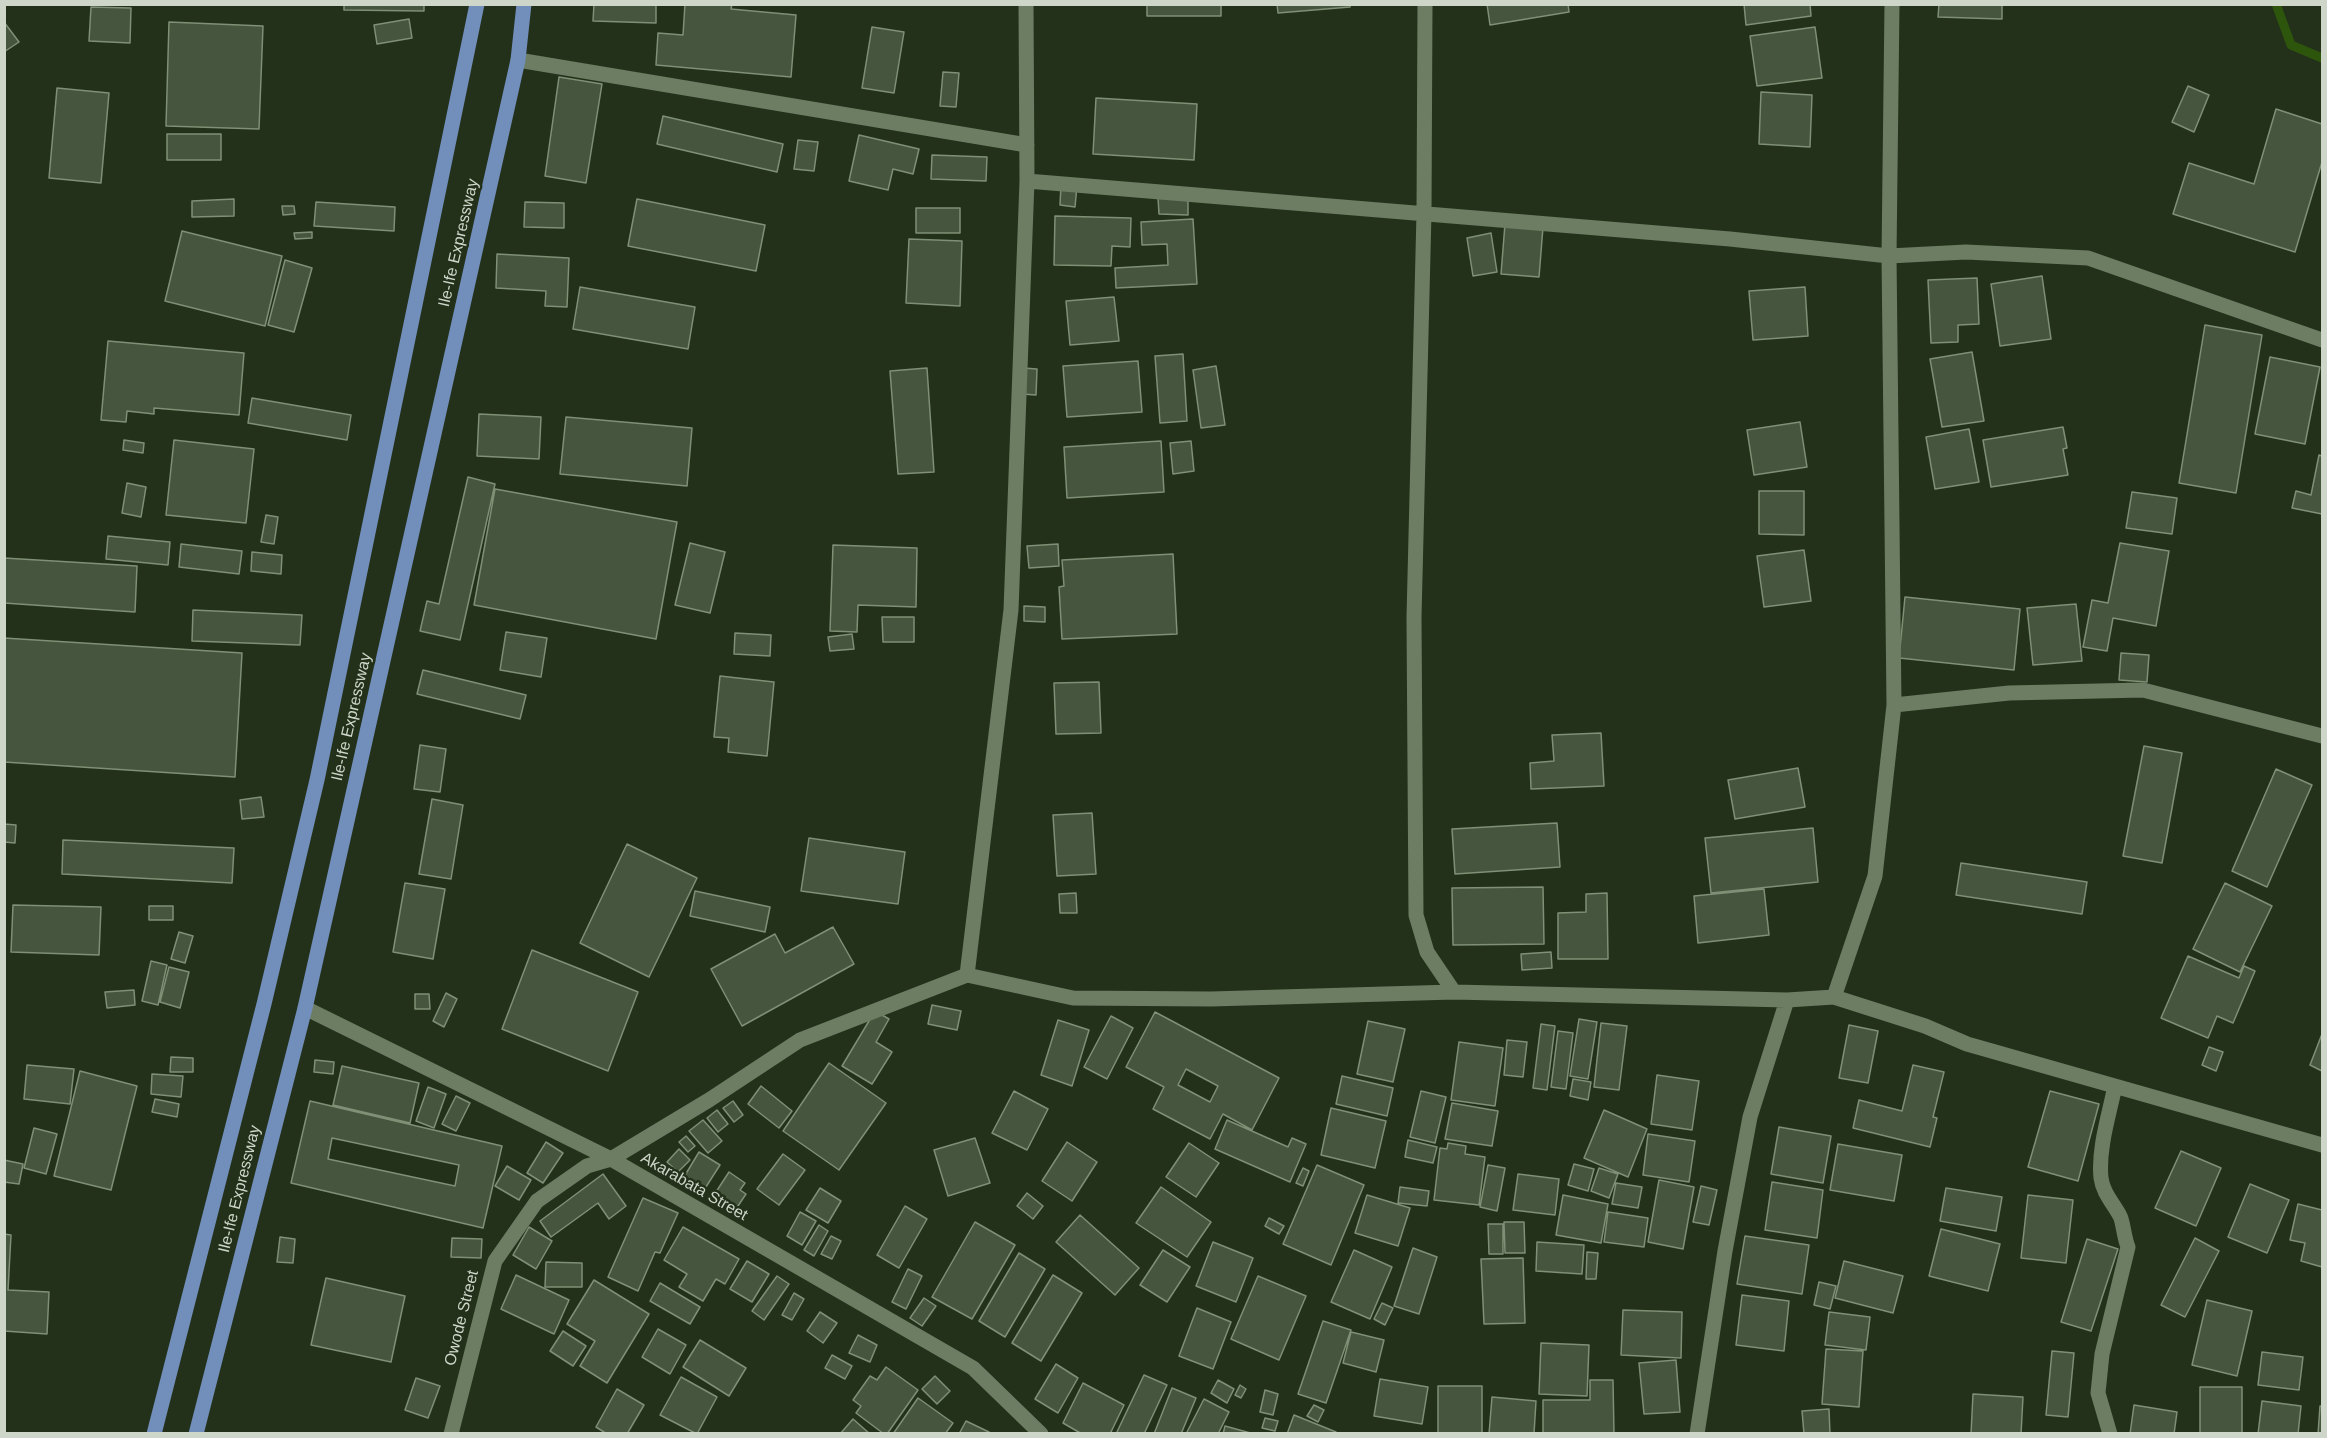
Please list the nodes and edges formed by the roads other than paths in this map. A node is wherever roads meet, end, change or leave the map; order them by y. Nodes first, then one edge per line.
1 (477, 4) edge
2 (524, 4) edge
3 (1026, 4) edge
4 (1425, 4) edge
5 (1892, 4) edge
6 (518, 60) junction
7 (1027, 145) junction
8 (1027, 181) junction
9 (1424, 213) junction
10 (1889, 256) junction
11 (2322, 340) edge
12 (1894, 705) junction
13 (2322, 736) edge
14 (967, 975) junction
15 (1454, 992) junction
16 (1834, 997) junction
17 (1787, 1000) junction
18 (305, 1008) junction
19 (2115, 1086) junction
20 (2322, 1144) edge
21 (611, 1159) junction
22 (154, 1434) edge
23 (196, 1434) edge
24 (451, 1434) edge
25 (1041, 1434) edge
26 (1697, 1434) edge
27 (2110, 1434) edge

1 - 22 main road, Ile-Ife Expressway
2 - 6 main road, Ile-Ife Expressway
3 - 7 street
4 - 9 street
5 - 10 street
6 - 7 street
6 - 18 main road, Ile-Ife Expressway
7 - 8 street
8 - 9 street
8 - 14 street
9 - 10 street
9 - 15 street
10 - 11 street
10 - 12 street
12 - 13 street
12 - 16 street
14 - 15 street
14 - 21 street, Owode Street
15 - 17 street
16 - 17 street
16 - 19 street
17 - 26 street
18 - 21 street, Akarabata Street
18 - 23 main road, Ile-Ife Expressway
19 - 20 street
19 - 27 street
21 - 24 street, Owode Street
21 - 25 street, Akarabata Street

